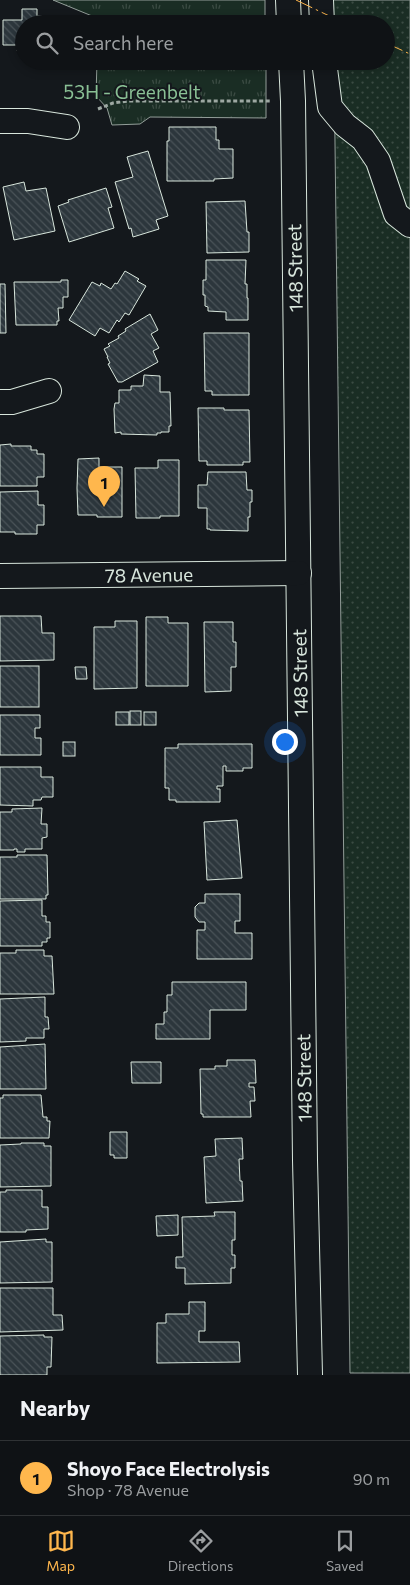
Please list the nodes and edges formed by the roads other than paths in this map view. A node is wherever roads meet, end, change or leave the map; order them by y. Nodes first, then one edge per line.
1 (288, 0) edge
2 (320, 0) edge
3 (289, 15) edge
4 (321, 15) edge
5 (291, 70) edge
6 (325, 70) edge
7 (0, 121) edge
8 (67, 127) dead end
9 (410, 225) edge
10 (49, 391) dead end
11 (0, 402) edge
12 (299, 573) junction
13 (0, 576) edge
14 (310, 1375) edge

1 - 3 street
2 - 4 street
5 - 12 street, 148 Street
6 - 9 street
7 - 8 street
10 - 11 street
12 - 13 street, 78 Avenue
12 - 14 street, 148 Street

